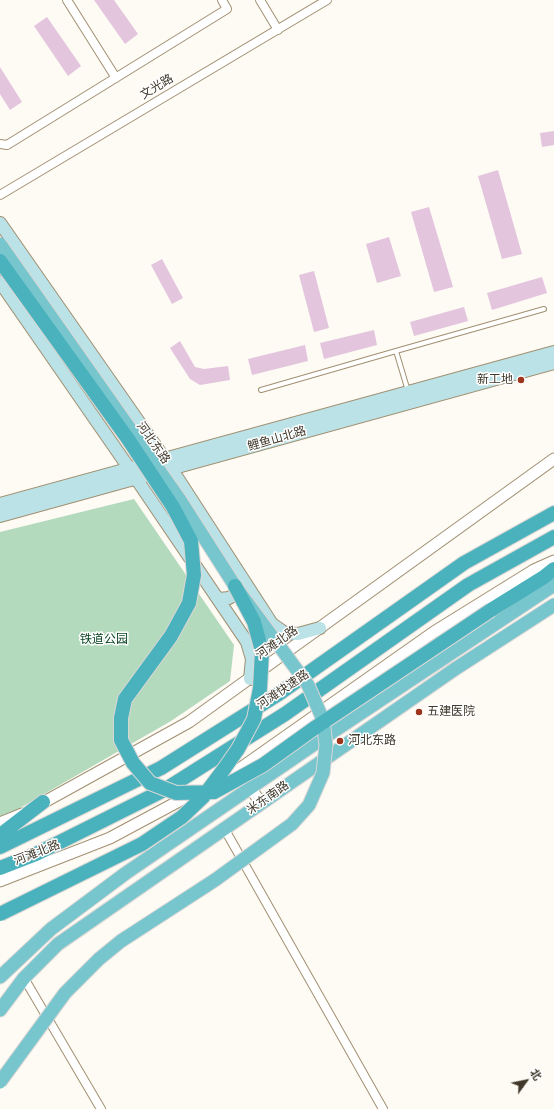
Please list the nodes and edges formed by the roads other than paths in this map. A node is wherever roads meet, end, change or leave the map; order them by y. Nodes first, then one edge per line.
1 (67, 0) edge
2 (222, 0) edge
3 (260, 0) edge
4 (327, 0) edge
5 (278, 30) junction
6 (116, 78) junction
7 (0, 144) edge
8 (0, 195) edge
9 (0, 223) edge
10 (0, 244) edge
11 (0, 261) edge
12 (0, 282) edge
13 (544, 309) dead end
14 (396, 351) junction
15 (554, 352) edge
16 (554, 363) edge
17 (261, 390) dead end
18 (410, 396) junction
19 (554, 459) edge
20 (167, 464) junction
21 (133, 473) junction
22 (0, 504) edge
23 (554, 513) edge
24 (0, 516) edge
25 (554, 537) edge
26 (554, 561) edge
27 (554, 569) edge
28 (240, 584) junction
29 (554, 585) edge
30 (218, 599) junction
31 (554, 605) edge
32 (320, 628) junction
33 (250, 679) junction
34 (238, 770) junction
35 (250, 788) junction
36 (43, 802) junction
37 (261, 803) junction
38 (0, 823) edge
39 (224, 828) junction
40 (0, 835) edge
41 (0, 847) edge
42 (0, 868) edge
43 (0, 881) edge
44 (0, 914) edge
45 (0, 977) edge
46 (24, 978) junction
47 (0, 1010) edge
48 (0, 1082) edge
49 (101, 1109) edge
50 (384, 1109) edge

1 - 6 street
2 - 6 street
3 - 5 street
4 - 5 street, 文光路
5 - 8 street, 文光路
6 - 7 street
9 - 20 main road, 河北东路
10 - 28 main road, bridge
11 - 27 highway, bridge
12 - 21 main road
13 - 14 lane
14 - 17 lane
14 - 18 lane
15 - 18 main road, 鲤鱼山北路
16 - 18 main road, 鲤鱼山北路
18 - 20 main road, 鲤鱼山北路
19 - 32 street, 河滩北路
20 - 21 main road, 鲤鱼山北路
20 - 28 main road, 河北东路
21 - 22 main road, 鲤鱼山北路
21 - 24 main road, 鲤鱼山北路
21 - 30 main road
23 - 41 highway, 河滩快速路
25 - 42 highway, 河滩快速路
26 - 34 street, 河滩北路
28 - 30 main road
28 - 32 main road, 河北东路
28 - 44 highway, bridge
28 - 48 main road, bridge
29 - 35 main road, 米东南路
30 - 33 main road
31 - 37 main road, 米东南路
32 - 33 street, 河滩北路
33 - 36 street, 河滩北路
34 - 35 street
34 - 43 street, 河滩北路
35 - 37 street
35 - 45 main road, 米东南路
36 - 38 street, 河滩北路
36 - 40 highway
37 - 39 main road, 米东南路
39 - 46 main road, 米东南路
39 - 50 street
46 - 47 main road, 米东南路
46 - 49 street

